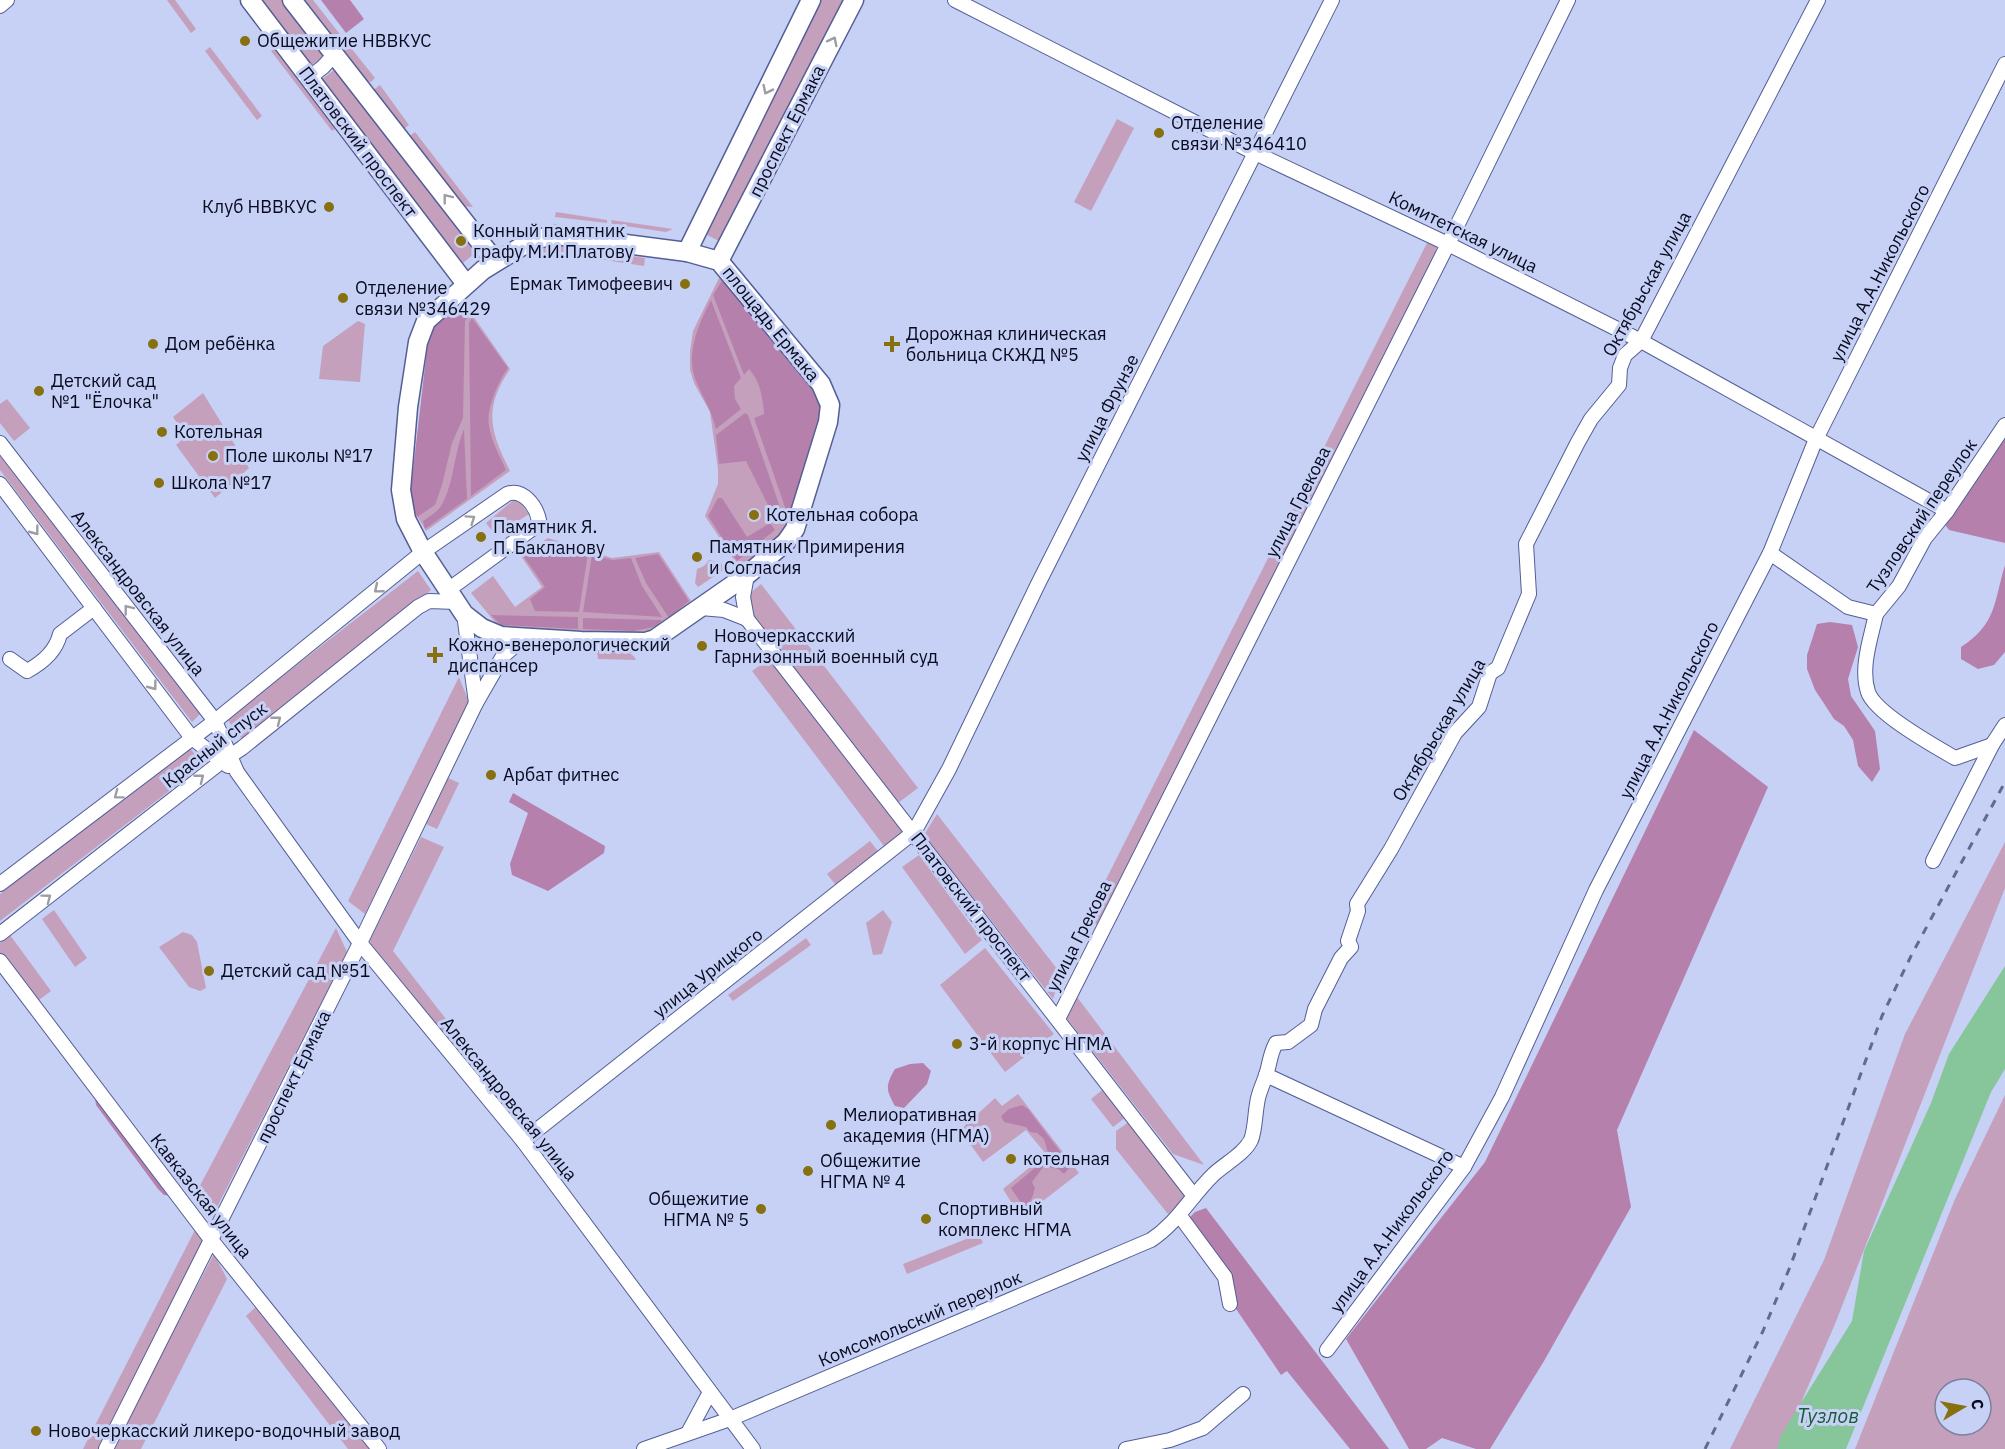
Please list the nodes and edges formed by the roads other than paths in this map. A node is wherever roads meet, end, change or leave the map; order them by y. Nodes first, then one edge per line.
1 (7, 0) edge
2 (250, 0) edge
3 (292, 0) edge
4 (811, 0) edge
5 (854, 0) edge
6 (956, 0) edge
7 (1332, 0) edge
8 (1568, 0) edge
9 (1818, 0) edge
10 (0, 6) edge
11 (334, 55) junction
12 (2005, 64) edge
13 (309, 78) junction
14 (1255, 153) junction
15 (1448, 244) junction
16 (687, 252) junction
17 (495, 261) junction
18 (719, 261) junction
19 (466, 284) junction
20 (1641, 341) junction
21 (2005, 425) edge
22 (1816, 440) junction
23 (0, 443) edge
24 (0, 484) edge
25 (1947, 511) junction
26 (423, 552) junction
27 (1770, 553) junction
28 (747, 575) junction
29 (456, 602) junction
30 (94, 608) junction
31 (701, 608) junction
32 (1876, 614) junction
33 (747, 619) junction
34 (530, 638) junction
35 (10, 659) dead end
36 (476, 703) junction
37 (215, 721) junction
38 (2005, 725) edge
39 (192, 738) junction
40 (1992, 745) junction
41 (226, 759) junction
42 (914, 832) junction
43 (1933, 861) dead end
44 (0, 884) edge
45 (0, 934) edge
46 (360, 943) junction
47 (0, 961) edge
48 (1058, 1019) junction
49 (1266, 1075) junction
50 (524, 1142) junction
51 (1464, 1167) junction
52 (1194, 1196) junction
53 (1180, 1216) junction
54 (212, 1242) junction
55 (1230, 1304) dead end
56 (1327, 1350) dead end
57 (710, 1392) junction
58 (1243, 1394) dead end
59 (730, 1419) junction
60 (688, 1434) junction
61 (106, 1449) edge
62 (379, 1449) edge
63 (644, 1449) edge
64 (753, 1449) edge
65 (1126, 1449) edge

1 - 10 street
2 - 13 main road, Платовский проспект
3 - 11 main road, Платовский проспект
4 -> 16 main road, проспект Ермака
18 -> 5 main road, проспект Ермака
6 - 14 street, Комитетская улица
7 - 14 street, улица Фрунзе
8 - 15 street, улица Грекова
9 - 20 street, Октябрьская улица
11 - 13 street
17 -> 11 main road, Платовский проспект
12 - 22 street, улица А.А.Никольского
13 - 19 main road, Платовский проспект
14 - 15 street, Комитетская улица
14 - 42 street, улица Фрунзе
15 - 20 street, Комитетская улица
15 - 48 street, улица Грекова
16 - 17 main road, площадь Ермака
16 - 18 main road, площадь Ермака
17 - 19 main road, площадь Ермака
18 - 28 main road, площадь Ермака
19 - 26 main road, площадь Ермака
20 - 22 street, Комитетская улица
20 - 49 street, Октябрьская улица
21 - 25 street, Тузловский переулок
22 - 25 street, Комитетская улица
22 - 27 street, улица А.А.Никольского
37 -> 23 street, Александровская улица
24 -> 30 street, Александровская улица
25 - 32 street, Тузловский переулок
26 - 29 main road, площадь Ермака
26 -> 29 street, Красный спуск
26 -> 37 street, Красный спуск
27 - 32 street, Тузловский переулок
27 - 51 street, улица А.А.Никольского
28 - 31 main road, площадь Ермака
28 - 33 street
29 - 34 main road, площадь Ермака
29 - 36 street
41 -> 29 street, Красный спуск
30 - 35 street
30 -> 39 street, Александровская улица
31 - 33 street
31 - 34 main road, площадь Ермака
32 - 40 street
33 - 42 street, Платовский проспект
34 - 36 street, проспект Ермака
36 - 46 street, проспект Ермака
37 - 39 street, Красный спуск
37 - 41 street, Александровская улица
38 - 40 street
39 - 41 street, Александровская улица
39 -> 44 street, Красный спуск
40 - 43 street
45 -> 41 street, Красный спуск
41 - 46 street, Александровская улица
42 - 48 street, Платовский проспект
42 - 50 street, улица Урицкого
46 - 50 street, Александровская улица
46 - 54 street, проспект Ермака
47 - 54 street, Кавказская улица
48 - 52 street, Платовский проспект
49 - 51 street
49 - 52 street, Октябрьская улица
50 - 57 street, Александровская улица
51 - 56 street, улица А.А.Никольского
52 - 53 street, Комсомольский переулок
53 - 55 street
53 - 59 street, Комсомольский переулок
54 - 61 street, проспект Ермака
54 - 62 street, Кавказская улица
57 - 59 street, Александровская улица
57 - 60 street
58 - 65 street
59 - 60 street, Комсомольский переулок
59 - 64 street, Александровская улица
60 - 63 street, Комсомольский переулок

